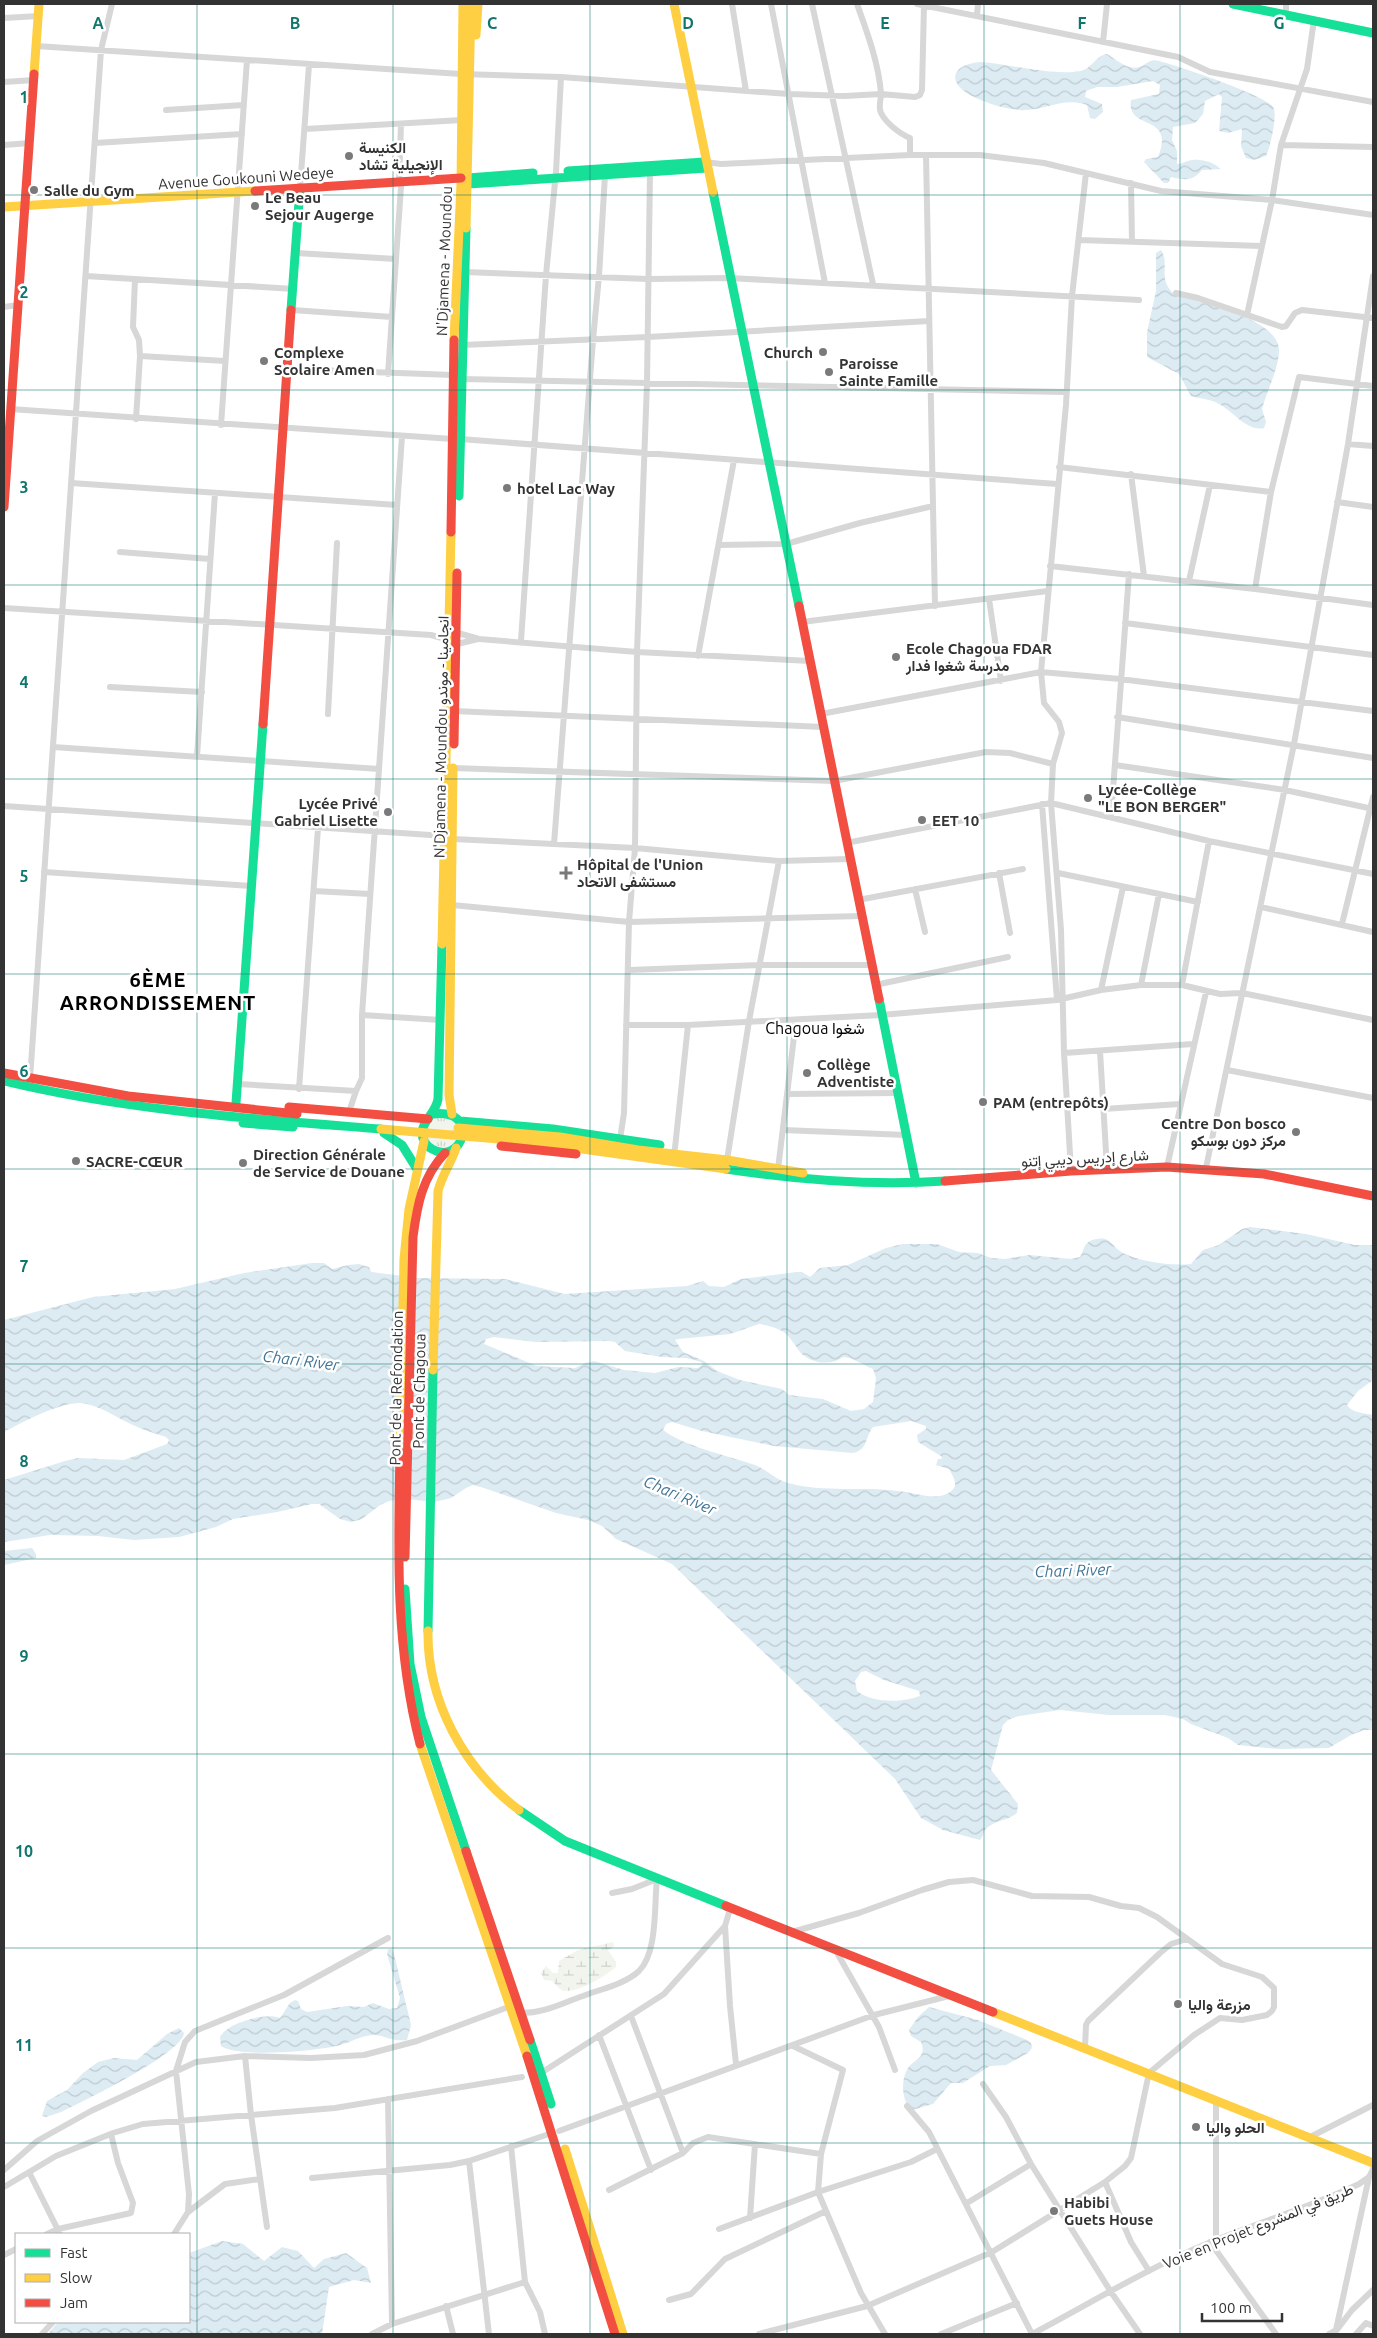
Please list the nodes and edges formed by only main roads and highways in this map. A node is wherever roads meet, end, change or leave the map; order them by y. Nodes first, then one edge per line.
1 (40, 4) edge
2 (457, 4) edge
3 (463, 4) edge
4 (471, 4) edge
5 (478, 4) edge
6 (674, 4) edge
7 (1234, 4) edge
8 (1274, 4) edge
9 (1286, 8) edge
10 (1373, 25) edge
11 (466, 28) junction
12 (1373, 33) edge
13 (470, 58) junction
14 (461, 63) junction
15 (466, 74) junction
16 (706, 165) junction
17 (555, 175) junction
18 (464, 181) junction
19 (300, 190) junction
20 (4, 207) edge
21 (27, 208) junction
22 (4, 211) edge
23 (462, 359) joint
24 (457, 377) junction
25 (7, 392) edge
26 (5, 480) edge
27 (4, 506) edge
28 (453, 642) junction
29 (449, 838) junction
30 (4, 1073) edge
31 (4, 1081) edge
32 (183, 1103) junction
33 (236, 1103) junction
34 (173, 1112) junction
35 (452, 1114) junction
36 (264, 1115) junction
37 (430, 1116) junction
38 (460, 1121) junction
39 (384, 1133) junction
40 (424, 1140) junction
41 (458, 1146) junction
42 (445, 1153) junction
43 (638, 1153) junction
44 (716, 1159) junction
45 (417, 1169) junction
46 (715, 1169) junction
47 (826, 1180) junction
48 (916, 1182) junction
49 (1373, 1196) edge
50 (408, 1259) junction
51 (403, 1517) junction
52 (556, 2132) junction
53 (1373, 2163) edge
54 (615, 2334) edge
55 (623, 2334) edge

1 - 21 main road
2 - 14 main road
3 - 11 main road
4 - 11 main road
5 - 13 main road
6 - 16 main road
7 - 9 main road
8 - 9 main road
9 - 10 main road
9 - 12 main road
11 - 13 main road, N'Djamena - Moundou
11 - 14 main road, N'Djamena - Moundou
13 - 15 main road, N'Djamena - Moundou
14 - 15 main road, N'Djamena - Moundou
15 - 18 main road, N'Djamena - Moundou
15 - 18 main road, N'Djamena - Moundou
16 - 17 main road
16 - 17 main road
16 - 48 main road
17 - 18 main road, Avenue Goukouni Wedeye
18 - 19 main road, Avenue Goukouni Wedeye
18 - 23 main road, N'Djamena - Moundou
18 - 24 main road, N'Djamena - Moundou
19 - 21 main road, Avenue Goukouni Wedeye
19 - 33 main road
20 - 21 main road, Avenue Goukouni Wedeye
21 - 22 main road, Avenue Goukouni Wedeye
21 - 25 main road
23 - 24 main road, N'Djamena - Moundou انجامينا - موندو
24 - 28 main road, N'Djamena - Moundou انجامينا - موندو
25 - 26 main road
26 - 27 main road
28 - 29 main road, N'Djamena - Moundou انجامينا - موندو
28 - 29 main road, N'Djamena - Moundou انجامينا - موندو
29 - 35 main road, N'Djamena - Moundou انجامينا - موندو
29 - 37 main road, N'Djamena - Moundou انجامينا - موندو
30 - 32 main road
31 - 34 main road
32 - 33 main road
32 - 36 main road
33 - 37 main road
34 - 36 main road
34 - 39 main road
35 - 37 main road
35 - 38 main road
36 - 43 main road
37 - 40 main road
38 - 41 main road
38 - 44 main road
39 - 40 main road
39 - 45 main road
40 - 42 main road
40 - 45 main road
41 - 42 main road
41 - 46 main road
41 - 53 main road, Pont de Chagoua
42 - 50 main road
43 - 44 main road, شارع إدريس ديبي إتنو
43 - 46 main road, شارع إدريس ديبي إتنو
44 - 47 main road, شارع إدريس ديبي إتنو
45 - 50 main road
46 - 47 main road, شارع إدريس ديبي إتنو
47 - 48 main road, شارع إدريس ديبي إتنو
48 - 49 main road, شارع إدريس ديبي إتنو
50 - 51 main road, Pont de la Refondation
51 - 52 main road
51 - 52 main road
52 - 54 main road
52 - 55 main road

